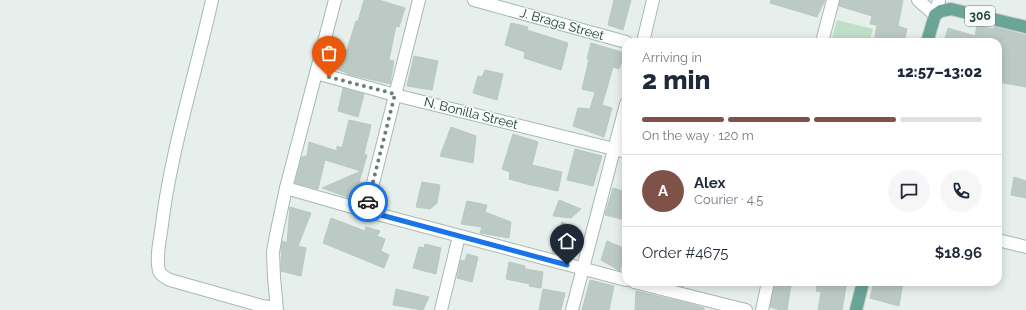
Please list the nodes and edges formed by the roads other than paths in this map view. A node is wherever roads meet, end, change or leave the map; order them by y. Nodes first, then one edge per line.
1 (212, 0) edge
2 (335, 0) edge
3 (419, 0) edge
4 (474, 0) edge
5 (654, 0) edge
6 (834, 0) edge
7 (918, 0) edge
8 (939, 0) edge
9 (936, 15) junction
10 (1026, 27) edge
11 (644, 38) edge
12 (823, 38) edge
13 (929, 38) edge
14 (622, 41) edge
15 (316, 73) junction
16 (395, 94) junction
17 (622, 119) edge
18 (614, 149) junction
19 (622, 151) edge
20 (286, 188) junction
21 (366, 211) junction
22 (459, 236) junction
23 (1002, 241) edge
24 (1026, 247) edge
25 (582, 269) junction
26 (622, 279) edge
27 (650, 286) edge
28 (767, 286) edge
29 (862, 286) edge
30 (277, 309) edge
31 (441, 310) edge
32 (572, 310) edge
33 (746, 310) edge
34 (762, 310) edge
35 (856, 310) edge

1 - 30 street
2 - 15 street
3 - 16 street
4 - 14 street, J. Braga Street
5 - 11 street
6 - 12 street
7 - 9 street
8 - 9 street
9 - 10 main road, 306
9 - 13 main road
15 - 16 street, N. Bonilla Street
15 - 20 street
16 - 18 street, N. Bonilla Street
16 - 21 street
17 - 18 street
18 - 19 street, N. Bonilla Street
18 - 25 street
20 - 21 street
20 - 30 street
21 - 22 street
22 - 25 street
22 - 31 street
23 - 24 street
25 - 26 street
25 - 32 street
27 - 33 street
28 - 34 street
29 - 35 main road

